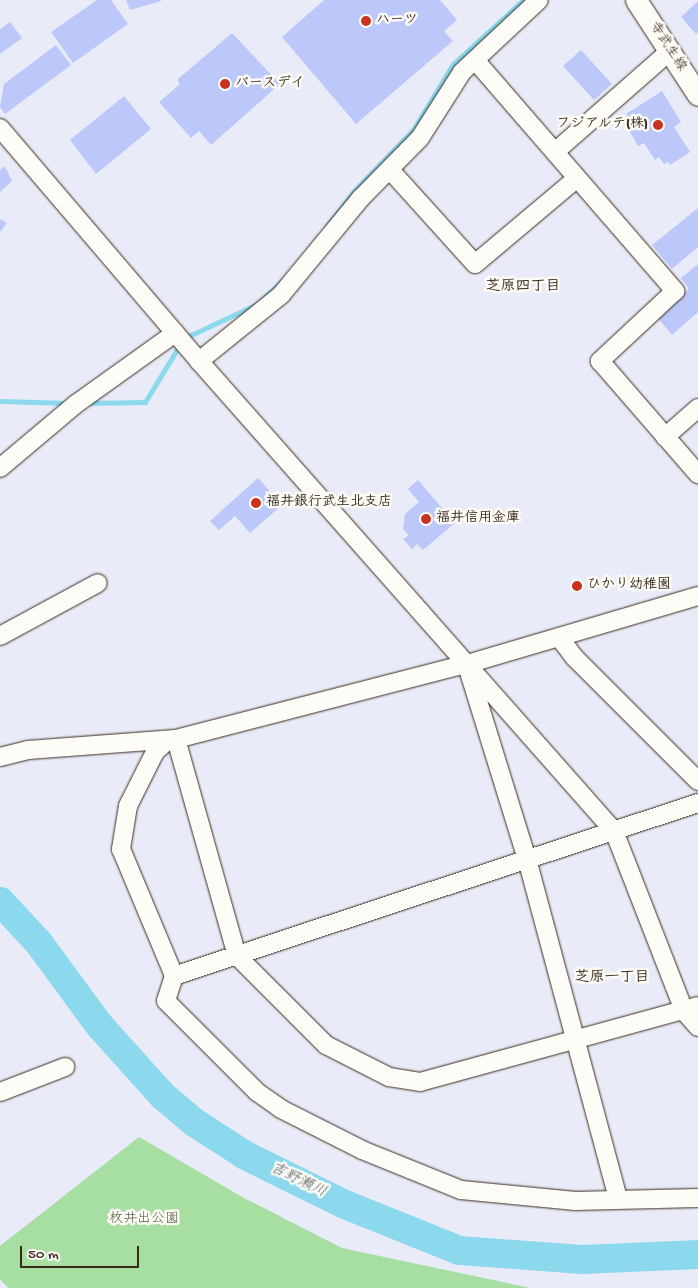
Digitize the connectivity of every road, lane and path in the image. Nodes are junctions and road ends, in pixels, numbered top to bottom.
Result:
1 (539, 0) edge
2 (636, 0) edge
3 (670, 51) junction
4 (475, 60) junction
5 (698, 95) edge
6 (0, 128) edge
7 (556, 151) junction
8 (391, 171) junction
9 (577, 178) junction
10 (175, 333) junction
11 (199, 361) junction
12 (698, 408) edge
13 (665, 437) junction
14 (0, 468) edge
15 (698, 474) edge
16 (98, 582) dead end
17 (698, 596) edge
18 (0, 636) edge
19 (559, 637) junction
20 (467, 664) junction
21 (172, 739) junction
22 (0, 757) edge
23 (698, 781) edge
24 (698, 803) edge
25 (614, 832) junction
26 (527, 859) junction
27 (237, 956) junction
28 (174, 976) junction
29 (691, 1008) edge
30 (698, 1027) edge
31 (577, 1038) junction
32 (64, 1067) dead end
33 (0, 1092) edge
34 (698, 1198) edge
35 (618, 1199) junction

1 - 4 street
2 - 3 main road, 寺武生線
3 - 5 main road, 寺武生線
3 - 7 street
4 - 7 street
4 - 8 street
6 - 10 street
7 - 9 street
8 - 9 street
8 - 11 street
9 - 13 street
10 - 11 street
10 - 14 street
11 - 20 street
12 - 13 street
13 - 15 street
16 - 18 street
17 - 19 street
19 - 20 street
19 - 23 street
20 - 21 street
20 - 25 street
20 - 26 street
21 - 22 street
21 - 27 street
21 - 28 street
24 - 25 street
25 - 26 street
25 - 29 street
26 - 27 street
26 - 31 street
27 - 28 street
27 - 31 street
28 - 35 street
29 - 30 street
29 - 31 street
31 - 35 street
32 - 33 street
34 - 35 street

